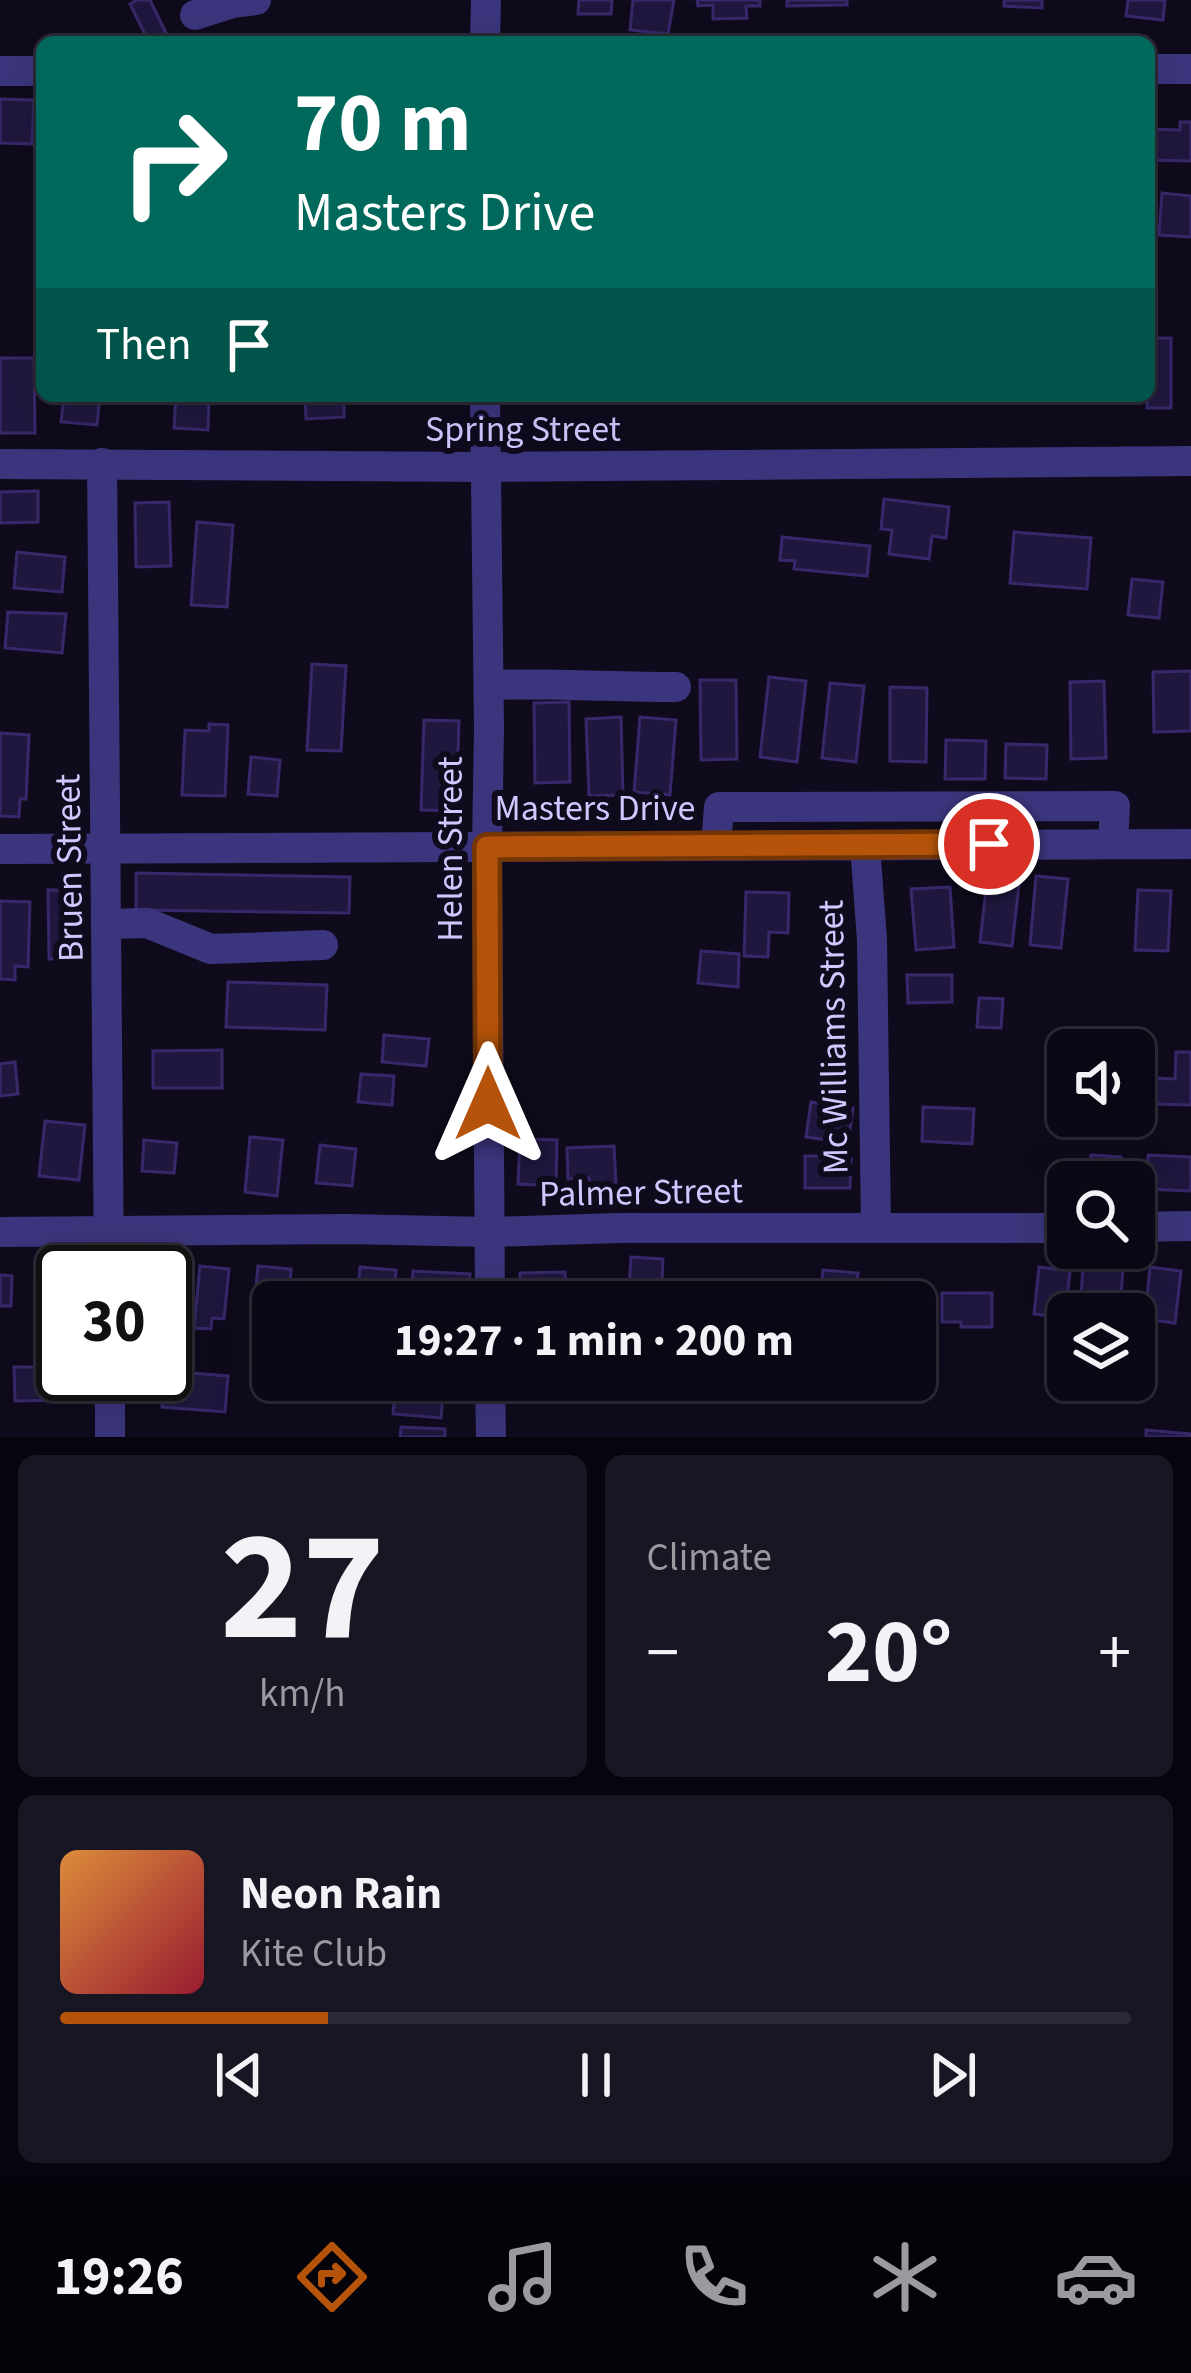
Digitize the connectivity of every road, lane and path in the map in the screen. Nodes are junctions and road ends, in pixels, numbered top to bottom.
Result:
1 (256, 0) edge
2 (486, 0) edge
3 (196, 19) edge
4 (485, 36) edge
5 (1155, 69) edge
6 (1191, 69) edge
7 (36, 70) edge
8 (0, 71) edge
9 (485, 402) edge
10 (1191, 461) edge
11 (102, 463) junction
12 (0, 464) edge
13 (485, 467) junction
14 (489, 685) junction
15 (676, 687) dead end
16 (1113, 844) junction
17 (1191, 844) edge
18 (716, 845) junction
19 (865, 845) junction
20 (487, 847) junction
21 (107, 848) junction
22 (0, 849) edge
23 (107, 924) junction
24 (323, 945) dead end
25 (1155, 1226) edge
26 (1191, 1226) edge
27 (876, 1228) junction
28 (1047, 1228) edge
29 (0, 1232) edge
30 (109, 1232) junction
31 (489, 1232) junction
32 (109, 1245) edge
33 (490, 1281) edge
34 (110, 1401) edge
35 (490, 1401) edge
36 (110, 1437) edge
37 (491, 1437) edge

1 - 3 street
2 - 4 street
5 - 6 street
7 - 8 street
9 - 13 street, Helen Street
10 - 13 street, Spring Street
11 - 12 street, Spring Street
11 - 13 street, Spring Street
11 - 21 street, Bruen Street
13 - 14 street, Helen Street
14 - 15 street
14 - 20 street, Helen Street
16 - 17 street, Masters Drive
16 - 18 street
16 - 19 street, Masters Drive
18 - 19 street, Masters Drive
18 - 20 street, Masters Drive
19 - 27 street, Mc Williams Street
20 - 21 street, Masters Drive
20 - 31 street, Helen Street
21 - 22 street, Masters Drive
21 - 23 street, Bruen Street
23 - 24 street
23 - 30 street, Bruen Street
25 - 26 street
27 - 28 street, Palmer Street
27 - 31 street, Palmer Street
29 - 30 street, Palmer Street
30 - 31 street, Palmer Street
30 - 32 street, Bruen Street
31 - 33 street, Helen Street
34 - 36 street
35 - 37 street

